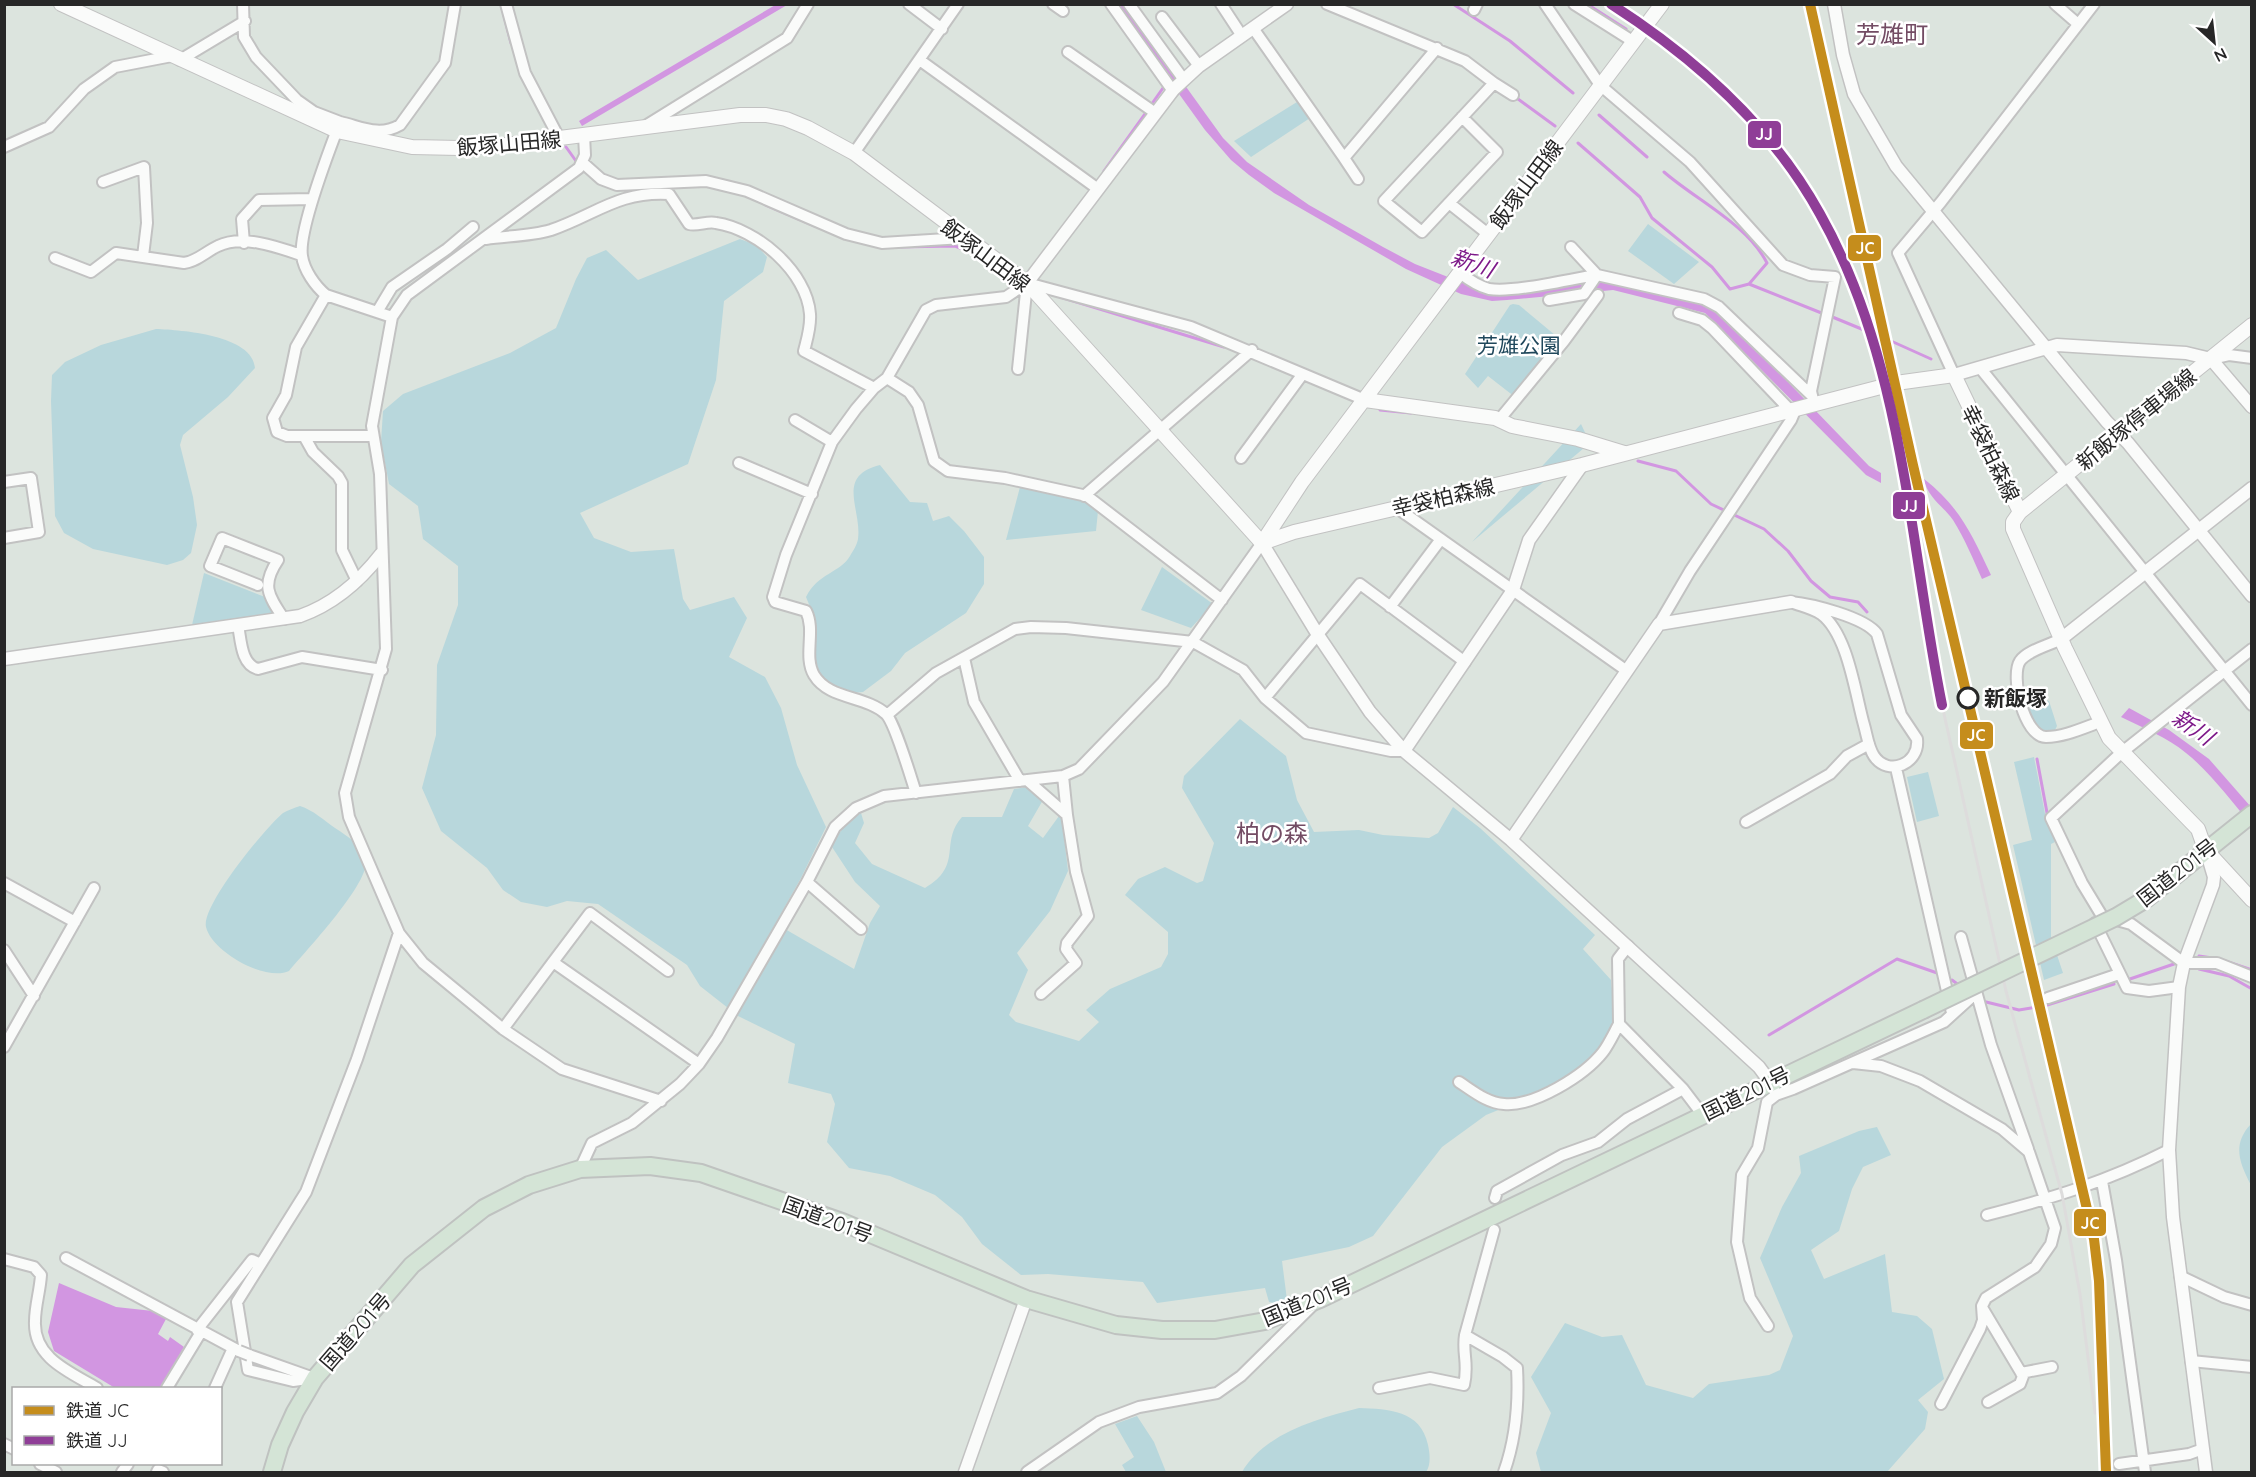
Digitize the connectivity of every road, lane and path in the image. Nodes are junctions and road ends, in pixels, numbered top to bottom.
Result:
1 (62, 4) edge
2 (243, 4) edge
3 (455, 4) edge
4 (506, 4) edge
5 (808, 4) edge
6 (909, 4) edge
7 (958, 4) edge
8 (1053, 4) edge
9 (1111, 4) edge
10 (1130, 4) edge
11 (1221, 4) edge
12 (1287, 4) edge
13 (1327, 4) edge
14 (1545, 4) edge
15 (1574, 4) edge
16 (1662, 4) edge
17 (1834, 4) edge
18 (2055, 4) edge
19 (2094, 4) edge
20 (1063, 11) dead end
21 (1162, 17) dead end
22 (245, 21) junction
23 (2078, 24) junction
24 (1253, 28) junction
25 (942, 29) junction
26 (1242, 36) junction
27 (1634, 42) junction
28 (1437, 48) junction
29 (1068, 52) dead end
30 (176, 58) junction
31 (921, 61) junction
32 (1199, 66) junction
33 (1494, 83) junction
34 (1178, 85) junction
35 (1600, 85) junction
36 (1513, 95) dead end
37 (1154, 112) junction
38 (1462, 117) junction
39 (647, 125) junction
40 (338, 126) junction
41 (584, 135) junction
42 (559, 138) junction
43 (4, 147) edge
44 (854, 153) junction
45 (1344, 158) junction
46 (583, 163) junction
47 (1358, 179) dead end
48 (103, 182) dead end
49 (647, 188) junction
50 (1098, 189) junction
51 (312, 200) junction
52 (1449, 202) junction
53 (1934, 211) junction
54 (473, 227) dead end
55 (1488, 234) junction
56 (963, 238) junction
57 (486, 239) junction
58 (244, 243) junction
59 (1571, 247) dead end
60 (301, 255) junction
61 (143, 256) junction
62 (55, 258) dead end
63 (1596, 277) junction
64 (1454, 280) junction
65 (1027, 283) junction
66 (326, 295) junction
67 (1598, 295) dead end
68 (1549, 300) dead end
69 (377, 312) junction
70 (1679, 313) dead end
71 (392, 317) junction
72 (2252, 325) edge
73 (2047, 347) junction
74 (1248, 354) junction
75 (2252, 358) edge
76 (2211, 359) junction
77 (1018, 369) dead end
78 (1981, 369) junction
79 (1954, 375) junction
80 (887, 378) junction
81 (1299, 378) junction
82 (874, 388) junction
83 (1365, 400) junction
84 (1812, 401) junction
85 (2252, 407) edge
86 (1793, 409) junction
87 (795, 420) dead end
88 (1499, 420) junction
89 (1161, 430) junction
90 (2119, 432) junction
91 (304, 436) junction
92 (372, 436) junction
93 (832, 442) junction
94 (1624, 453) junction
95 (1241, 458) dead end
96 (739, 462) dead end
97 (1582, 465) junction
98 (2071, 480) junction
99 (4, 482) edge
100 (2252, 488) edge
101 (813, 494) junction
102 (1084, 496) junction
103 (1397, 508) junction
104 (2020, 512) junction
105 (2198, 530) junction
106 (4, 538) edge
107 (1441, 539) junction
108 (1262, 543) junction
109 (381, 554) junction
110 (2145, 572) junction
111 (357, 581) junction
112 (258, 585) dead end
113 (1512, 590) junction
114 (2252, 596) edge
115 (1222, 600) junction
116 (1791, 602) junction
117 (1390, 607) junction
118 (284, 619) junction
119 (1856, 621) junction
120 (1659, 624) junction
121 (238, 625) junction
122 (1318, 635) junction
123 (1840, 636) junction
124 (2061, 639) junction
125 (1193, 642) junction
126 (2252, 649) edge
127 (964, 658) junction
128 (4, 659) edge
129 (1465, 662) junction
130 (382, 670) junction
131 (1627, 671) junction
132 (2224, 672) junction
133 (1265, 698) junction
134 (2252, 705) edge
135 (887, 715) junction
136 (2100, 722) junction
137 (1869, 744) junction
138 (1404, 751) junction
139 (2121, 753) junction
140 (1896, 768) junction
141 (1063, 776) junction
142 (1023, 781) junction
143 (916, 792) junction
144 (1067, 815) junction
145 (2249, 816) edge
146 (1746, 822) dead end
147 (1511, 840) junction
148 (2205, 849) junction
149 (807, 882) junction
150 (4, 883) edge
151 (94, 888) dead end
152 (2252, 900) edge
153 (2102, 916) junction
154 (75, 922) junction
155 (861, 929) dead end
156 (399, 933) junction
157 (1961, 937) dead end
158 (1628, 945) junction
159 (4, 950) edge
160 (553, 962) junction
161 (2184, 963) junction
162 (668, 971) dead end
163 (2119, 974) junction
164 (2252, 977) edge
165 (2179, 987) junction
166 (1977, 993) junction
167 (1041, 994) dead end
168 (33, 996) junction
169 (2048, 998) dead end
170 (1952, 1013) junction
171 (1619, 1024) junction
172 (503, 1029) junction
173 (4, 1047) edge
174 (1853, 1063) junction
175 (699, 1064) junction
176 (1459, 1082) dead end
177 (1773, 1088) junction
178 (1683, 1089) junction
179 (661, 1101) junction
180 (1702, 1114) junction
181 (2169, 1150) junction
182 (2029, 1152) junction
183 (579, 1168) junction
184 (2102, 1181) junction
185 (1496, 1198) dead end
186 (2043, 1200) junction
187 (1987, 1215) dead end
188 (1494, 1230) dead end
189 (4, 1258) edge
190 (66, 1258) dead end
191 (261, 1264) junction
192 (2180, 1276) junction
193 (1026, 1299) junction
194 (1320, 1299) junction
195 (2250, 1302) edge
196 (1982, 1306) junction
197 (1768, 1326) dead end
198 (199, 1331) junction
199 (1465, 1335) junction
200 (240, 1351) junction
201 (2191, 1361) junction
202 (2052, 1367) dead end
203 (2252, 1367) edge
204 (2021, 1372) junction
205 (315, 1378) junction
206 (94, 1387) edge
207 (168, 1387) edge
208 (216, 1387) edge
209 (1379, 1388) dead end
210 (1988, 1402) dead end
211 (1941, 1404) dead end
212 (2203, 1449) junction
213 (2119, 1464) dead end
214 (42, 1465) edge
215 (2144, 1467) edge
216 (56, 1473) edge
217 (157, 1473) edge
218 (164, 1473) edge
219 (272, 1473) edge
220 (965, 1473) edge
221 (1027, 1473) edge
222 (1504, 1473) edge
223 (2206, 1473) edge

1 - 30 main road, 飯塚山田線
2 - 22 street
3 - 40 street
4 - 42 street
5 - 39 street
6 - 25 street
7 - 25 street
8 - 20 street
9 - 34 street
10 - 34 street
11 - 26 street
12 - 24 street
13 - 28 street
14 - 35 street
15 - 27 street
16 - 27 main road, 飯塚山田線
17 - 53 street
18 - 23 street
19 - 23 street
21 - 32 street
22 - 30 street
22 - 40 street
23 - 53 street
24 - 26 street
24 - 45 street
25 - 31 street
26 - 32 street
27 - 35 main road, 飯塚山田線
28 - 33 street
28 - 45 street
29 - 37 street
30 - 40 main road, 飯塚山田線
30 - 43 street
31 - 44 street
31 - 50 street
32 - 34 street
33 - 36 street
33 - 38 street
34 - 37 street
35 - 55 main road, 飯塚山田線
35 - 84 street
37 - 50 street
38 - 52 street
38 - 52 street
39 - 41 main road, 飯塚山田線
39 - 44 main road, 飯塚山田線
40 - 42 main road, 飯塚山田線
40 - 51 street
41 - 42 main road, 飯塚山田線
41 - 46 street
44 - 56 main road, 飯塚山田線
45 - 47 street
46 - 49 street
46 - 57 street
48 - 61 street
49 - 56 street
49 - 57 street
49 - 82 street
50 - 65 street
51 - 58 street
51 - 60 street
52 - 55 street
53 - 73 street
53 - 79 street
54 - 69 street
55 - 64 main road, 飯塚山田線
56 - 65 main road, 飯塚山田線
57 - 71 street
58 - 60 street
58 - 61 street
59 - 63 street
60 - 66 street
61 - 62 street
63 - 64 street
63 - 68 street
63 - 84 street
64 - 83 main road, 飯塚山田線
65 - 74 street
65 - 77 street
65 - 80 street
65 - 89 main road, 飯塚山田線
66 - 69 street
66 - 91 street
67 - 88 street
69 - 71 street
70 - 86 street
71 - 92 street
72 - 76 main road, 新飯塚停車場線
73 - 76 street
73 - 78 street
73 - 90 street
74 - 81 street
74 - 89 street
75 - 76 street
76 - 85 street
76 - 90 main road, 新飯塚停車場線
78 - 79 street
78 - 98 street
79 - 84 main road, 幸袋柏森線
79 - 104 main road, 幸袋柏森線
80 - 82 street
80 - 102 street
81 - 83 street
81 - 95 street
82 - 93 street
83 - 88 main road
83 - 108 main road, 飯塚山田線
84 - 86 main road, 幸袋柏森線
86 - 94 main road, 幸袋柏森線
86 - 120 street
87 - 93 street
88 - 94 main road
89 - 102 street
89 - 108 main road, 飯塚山田線
90 - 98 main road, 新飯塚停車場線
90 - 105 street
91 - 92 street
91 - 111 street
92 - 109 street
93 - 101 street
94 - 97 main road, 幸袋柏森線
96 - 101 street
97 - 103 main road, 幸袋柏森線
97 - 113 street
98 - 104 main road, 新飯塚停車場線
98 - 110 street
99 - 106 street
100 - 105 street
101 - 135 street
102 - 115 street
103 - 107 street
103 - 108 main road, 幸袋柏森線
104 - 124 main road, 幸袋柏森線
105 - 110 street
105 - 114 street
107 - 113 street
107 - 117 street
108 - 115 street
108 - 122 street
109 - 111 street
109 - 130 street
110 - 124 street
110 - 132 street
111 - 118 street
112 - 118 street
113 - 129 street
113 - 131 street
115 - 125 street
116 - 119 street
116 - 120 street
116 - 123 street
117 - 122 street
117 - 129 street
118 - 121 street
119 - 123 street
119 - 140 street
120 - 131 street
121 - 128 street
121 - 130 street
122 - 133 street
122 - 138 street
123 - 137 street
124 - 136 main road, 幸袋柏森線
124 - 136 street
125 - 127 street
125 - 133 street
125 - 141 street
126 - 132 street
127 - 135 street
127 - 142 street
129 - 138 street
130 - 156 street
131 - 147 street
132 - 134 street
132 - 139 street
133 - 138 street
135 - 143 street
136 - 139 main road, 幸袋柏森線
137 - 140 street
137 - 146 street
138 - 147 street
139 - 148 main road, 幸袋柏森線
139 - 153 street
140 - 170 street
141 - 142 street
141 - 144 street
142 - 143 street
142 - 144 street
143 - 149 street
144 - 167 street
145 - 148 highway, 国道201号
147 - 158 street
148 - 152 main road, 幸袋柏森線
148 - 161 street
148 - 177 highway, 国道201号, bridge
149 - 155 street
149 - 175 street
150 - 154 street
151 - 154 street
153 - 161 street
153 - 163 street
154 - 168 street
156 - 172 street
156 - 191 street
157 - 166 street
158 - 171 street
158 - 177 street
159 - 168 street
160 - 162 street
160 - 172 street
160 - 175 street
161 - 164 street
161 - 165 street
163 - 165 street
163 - 169 street
165 - 181 street
166 - 170 street
166 - 182 street
168 - 173 street
170 - 174 street
171 - 176 street
171 - 178 street
172 - 179 street
174 - 177 street
174 - 182 street
175 - 179 street
177 - 180 highway, 国道201号
177 - 197 street
178 - 180 street
178 - 185 street
179 - 183 street
180 - 194 highway, 国道201号
181 - 184 street
181 - 192 street
182 - 186 street
183 - 193 highway, 国道201号
183 - 205 highway, 国道201号
184 - 186 street
184 - 215 street
186 - 187 street
186 - 196 street
188 - 199 street
189 - 206 street
190 - 198 street
191 - 198 street
191 - 205 street
192 - 195 street
192 - 201 street
193 - 194 highway, 国道201号
193 - 220 street
194 - 221 street
196 - 204 street
196 - 211 street
198 - 200 street
198 - 207 street
199 - 209 street
199 - 222 street
200 - 205 street
200 - 208 street
201 - 203 street
201 - 212 street
202 - 204 street
204 - 210 street
205 - 219 highway, 国道201号
212 - 215 street
212 - 223 street
213 - 215 street
214 - 216 street
217 - 218 street

